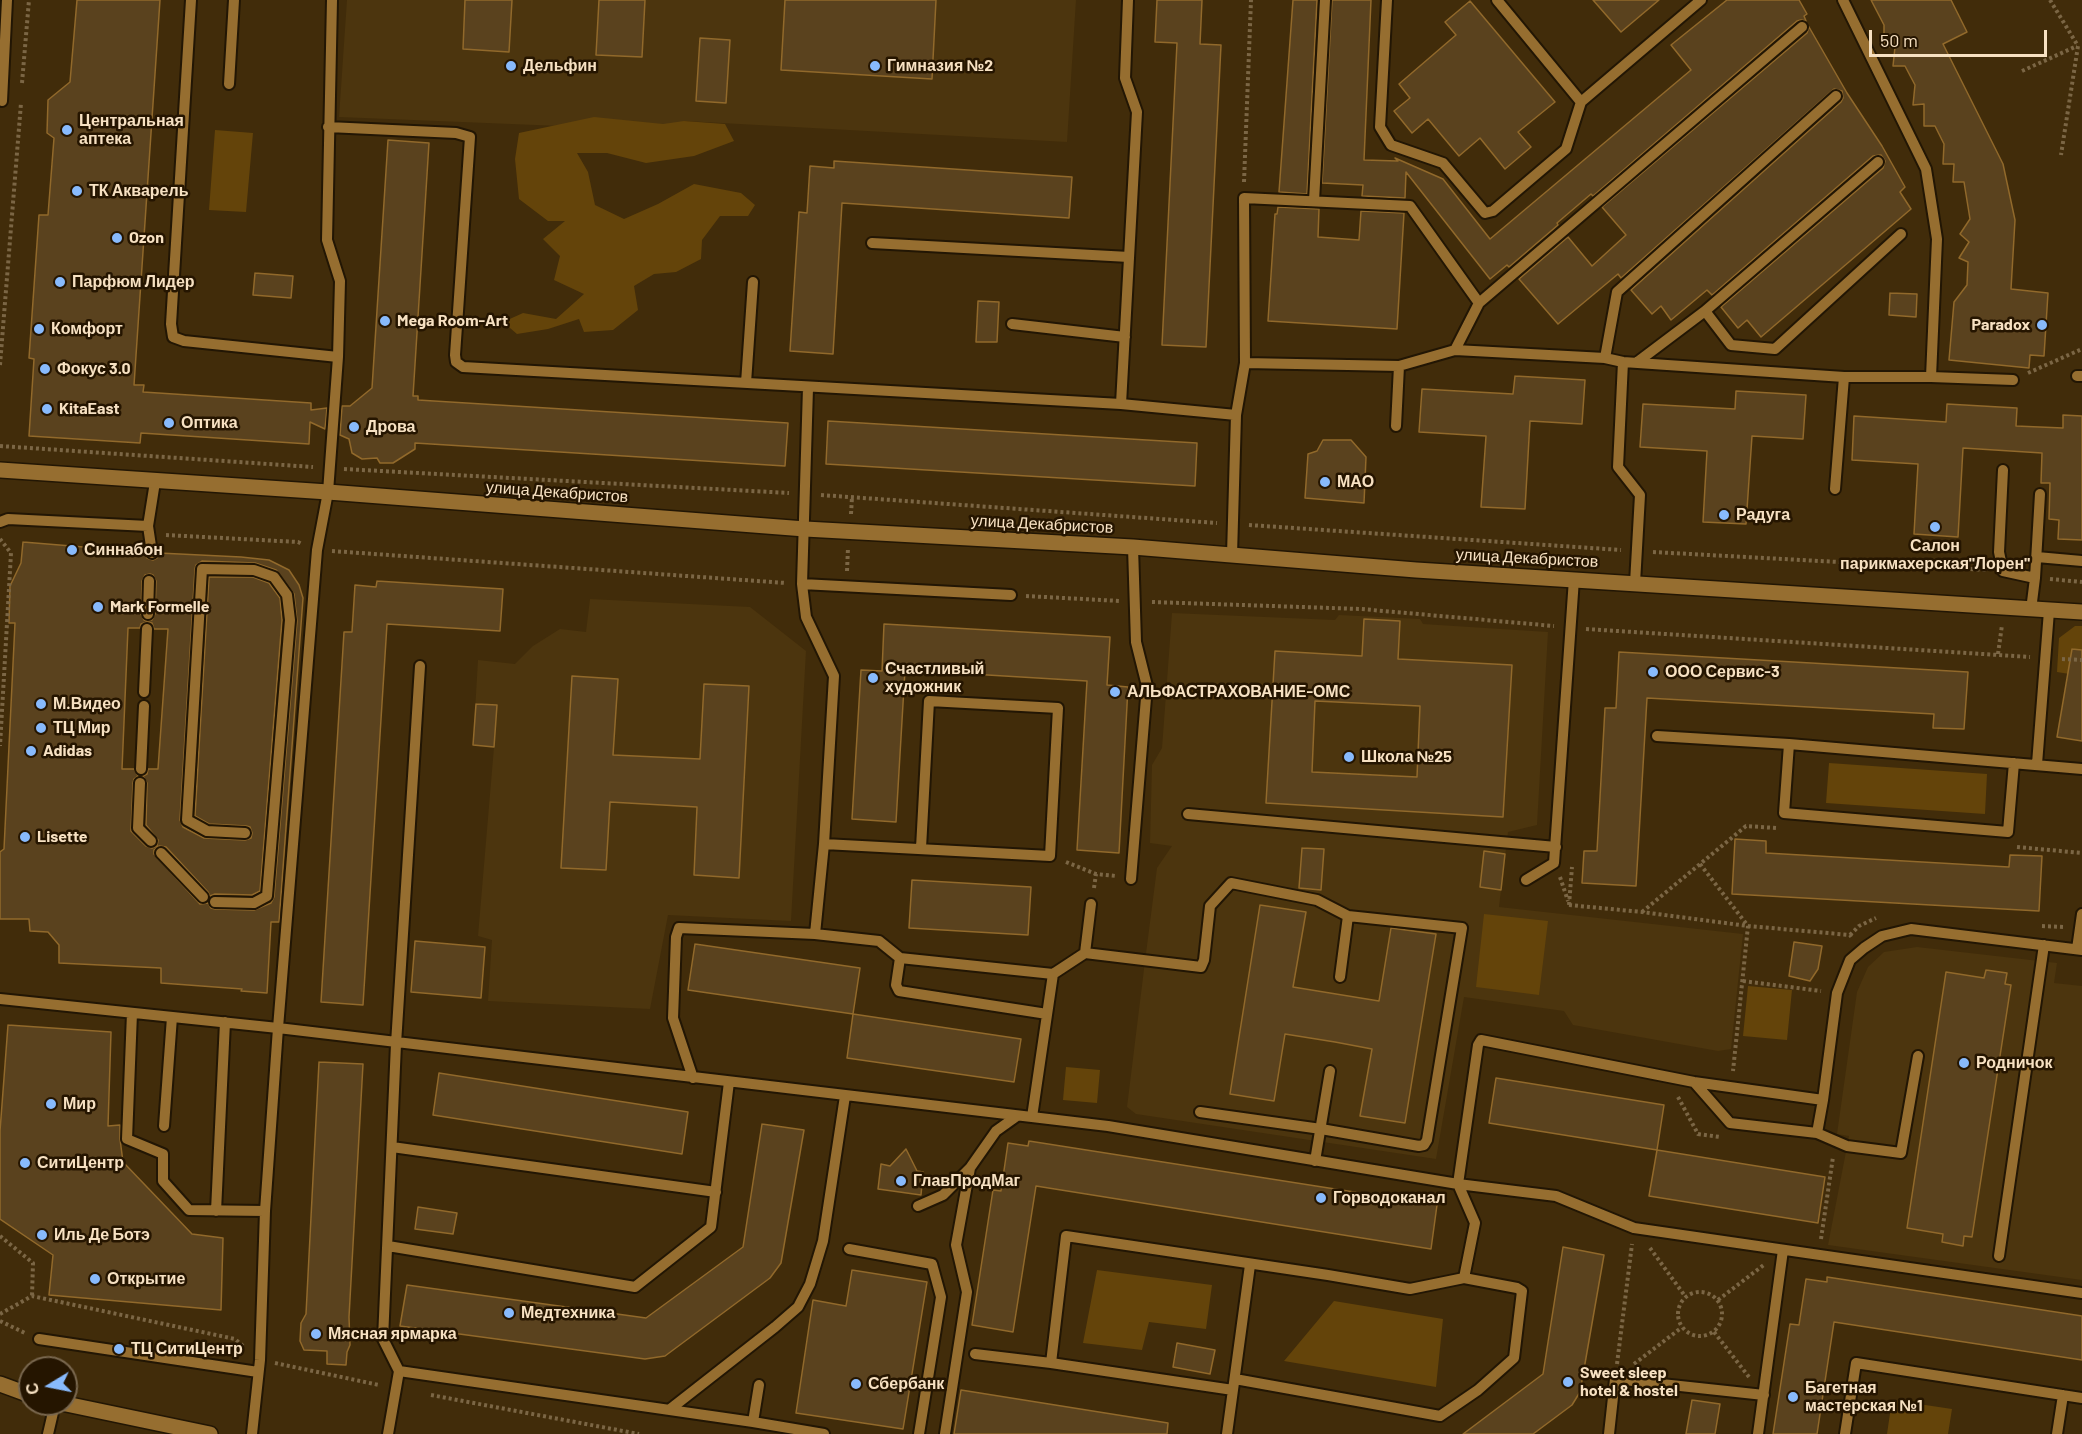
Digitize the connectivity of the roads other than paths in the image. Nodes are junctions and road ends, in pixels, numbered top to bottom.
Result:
1 (7, 0) edge
2 (191, 0) edge
3 (234, 0) edge
4 (332, 0) edge
5 (1128, 0) edge
6 (1324, 0) edge
7 (1387, 0) edge
8 (1497, 0) edge
9 (1701, 0) edge
10 (1843, 0) edge
11 (1802, 27) dead end
12 (229, 84) dead end
13 (1836, 96) dead end
14 (2, 101) dead end
15 (1581, 102) junction
16 (328, 127) junction
17 (1878, 162) dead end
18 (1314, 201) junction
19 (1900, 234) dead end
20 (872, 243) dead end
21 (1129, 257) junction
22 (753, 282) dead end
23 (1479, 303) junction
24 (1705, 311) junction
25 (1012, 324) dead end
26 (1125, 337) junction
27 (1455, 350) junction
28 (338, 357) junction
29 (1605, 358) junction
30 (1623, 362) junction
31 (1245, 363) junction
32 (1636, 363) junction
33 (1399, 366) junction
34 (1844, 377) junction
35 (1931, 377) junction
36 (2013, 380) road end
37 (746, 383) junction
38 (808, 388) junction
39 (1121, 404) junction
40 (1236, 415) junction
41 (1396, 426) dead end
42 (0, 470) edge
43 (2003, 470) dead end
44 (155, 482) junction
45 (1835, 489) dead end
46 (328, 492) junction
47 (2040, 494) dead end
48 (0, 522) edge
49 (805, 529) junction
50 (149, 530) junction
51 (1133, 547) junction
52 (152, 552) dead end
53 (1232, 555) junction
54 (2037, 557) junction
55 (2082, 561) edge
56 (2035, 578) junction
57 (1574, 579) junction
58 (149, 581) dead end
59 (1635, 583) junction
60 (802, 584) junction
61 (1011, 595) road end
62 (2031, 610) junction
63 (2049, 611) junction
64 (2082, 612) edge
65 (148, 614) dead end
66 (147, 629) dead end
67 (420, 666) dead end
68 (144, 692) dead end
69 (144, 706) dead end
70 (1657, 736) dead end
71 (1789, 744) junction
72 (2014, 763) junction
73 (2037, 764) junction
74 (141, 769) dead end
75 (2082, 769) edge
76 (140, 783) dead end
77 (1188, 814) dead end
78 (245, 833) dead end
79 (150, 842) dead end
80 (824, 844) junction
81 (1556, 847) junction
82 (921, 848) junction
83 (161, 853) dead end
84 (1131, 879) road end
85 (1526, 880) dead end
86 (203, 897) dead end
87 (215, 902) dead end
88 (1091, 904) road end
89 (2082, 914) edge
90 (1348, 916) junction
91 (814, 934) junction
92 (2044, 945) junction
93 (2080, 950) edge
94 (1085, 953) junction
95 (900, 958) junction
96 (1053, 974) junction
97 (1340, 977) dead end
98 (0, 999) edge
99 (132, 1013) junction
100 (1047, 1014) junction
101 (172, 1017) junction
102 (225, 1022) junction
103 (278, 1028) junction
104 (396, 1044) junction
105 (1918, 1056) dead end
106 (1330, 1071) dead end
107 (693, 1078) junction
108 (729, 1082) junction
109 (1694, 1082) junction
110 (845, 1096) junction
111 (1824, 1100) junction
112 (1200, 1112) dead end
113 (1017, 1116) junction
114 (1032, 1118) junction
115 (164, 1126) dead end
116 (1321, 1129) junction
117 (1817, 1133) junction
118 (392, 1147) junction
119 (1315, 1161) junction
120 (970, 1168) junction
121 (1458, 1184) junction
122 (716, 1192) junction
123 (918, 1206) dead end
124 (216, 1211) junction
125 (265, 1212) junction
126 (388, 1246) junction
127 (849, 1249) dead end
128 (1783, 1250) junction
129 (1999, 1256) dead end
130 (1250, 1265) junction
131 (1464, 1278) junction
132 (2082, 1293) edge
133 (39, 1340) road end
134 (975, 1354) dead end
135 (1051, 1363) junction
136 (399, 1371) junction
137 (258, 1372) junction
138 (0, 1384) edge
139 (759, 1385) dead end
140 (1234, 1385) junction
141 (18, 1391) edge
142 (0, 1394) edge
143 (18, 1395) edge
144 (1764, 1395) junction
145 (2063, 1395) junction
146 (2082, 1398) edge
147 (78, 1406) edge
148 (669, 1410) junction
149 (52, 1416) edge
150 (753, 1422) junction
151 (48, 1434) edge
152 (210, 1434) edge
153 (252, 1434) edge
154 (388, 1434) edge
155 (824, 1434) edge
156 (919, 1434) edge
157 (945, 1434) edge
158 (1227, 1434) edge
159 (1609, 1434) edge
160 (1758, 1434) edge
161 (1845, 1434) edge
162 (2057, 1434) edge

1 - 14 lane
2 - 28 lane
3 - 12 lane
4 - 16 lane
5 - 21 lane
6 - 18 lane
7 - 15 lane
8 - 15 lane
9 - 15 lane
10 - 35 lane
11 - 23 lane
13 - 29 lane
16 - 28 lane
16 - 37 lane
17 - 24 lane
18 - 23 lane
18 - 31 lane
19 - 24 lane
20 - 21 lane
21 - 26 lane
22 - 37 lane
23 - 27 lane
24 - 32 lane
25 - 26 lane
26 - 39 lane
27 - 29 lane
27 - 33 lane
28 - 46 lane
29 - 30 lane
30 - 32 lane
30 - 59 lane
31 - 33 lane
31 - 40 lane
32 - 34 lane
33 - 41 lane
34 - 35 lane
34 - 45 lane
35 - 36 lane
37 - 38 lane
38 - 39 lane
38 - 49 lane
39 - 40 lane
40 - 53 lane
42 - 44 street, улица Декабристов
43 - 56 lane
44 - 46 street, улица Декабристов
44 - 50 lane
46 - 49 street, улица Декабристов
46 - 103 lane
47 - 54 lane
48 - 50 lane
49 - 51 street, улица Декабристов
49 - 60 lane
50 - 52 lane
51 - 53 street, улица Декабристов
51 - 84 lane
53 - 57 street, улица Декабристов
54 - 55 lane
54 - 56 lane
56 - 62 lane
57 - 59 street, улица Декабристов
57 - 81 lane
58 - 65 lane
59 - 62 street, улица Декабристов
60 - 61 lane
60 - 80 lane
62 - 63 street, улица Декабристов
63 - 64 street, улица Декабристов
63 - 73 lane
66 - 68 lane
67 - 104 lane
69 - 74 lane
70 - 71 lane
71 - 72 lane
71 - 72 lane
72 - 73 lane
73 - 75 lane
76 - 79 lane
77 - 81 lane
78 - 87 lane
80 - 82 lane
80 - 91 lane
81 - 85 lane
82 - 82 lane
83 - 86 lane
88 - 94 lane
89 - 93 lane
90 - 94 lane
90 - 97 lane
90 - 116 lane
91 - 95 lane
91 - 107 lane
92 - 93 lane
92 - 111 lane
92 - 129 lane
94 - 96 lane
95 - 96 lane
95 - 100 lane
96 - 100 lane
98 - 99 lane
99 - 101 lane
99 - 124 lane
100 - 114 lane
101 - 102 lane
101 - 115 lane
102 - 103 lane
102 - 124 lane
103 - 104 lane
103 - 125 lane
104 - 107 lane
104 - 118 lane
105 - 117 lane
106 - 116 lane
107 - 108 lane
108 - 110 lane
108 - 122 lane
109 - 111 lane
109 - 117 lane
109 - 121 lane
110 - 113 lane
110 - 148 lane
111 - 117 lane
112 - 116 lane
113 - 114 lane
113 - 120 lane
114 - 119 lane
116 - 119 lane
118 - 122 lane
118 - 126 lane
119 - 121 lane
120 - 123 lane
120 - 157 lane
121 - 128 lane
121 - 131 lane
122 - 126 lane
124 - 125 lane
125 - 137 lane
126 - 136 lane
127 - 156 lane
128 - 132 lane
128 - 144 lane
130 - 131 lane
130 - 135 lane
130 - 140 lane
131 - 140 lane
133 - 137 lane
134 - 135 lane
135 - 140 lane
136 - 148 lane
136 - 154 lane
137 - 153 lane
138 - 141 street
139 - 150 lane
140 - 158 lane
142 - 143 street
144 - 159 lane
144 - 160 lane
145 - 146 lane
145 - 161 lane
145 - 162 lane
147 - 152 street
148 - 150 lane
149 - 151 lane
150 - 155 lane

